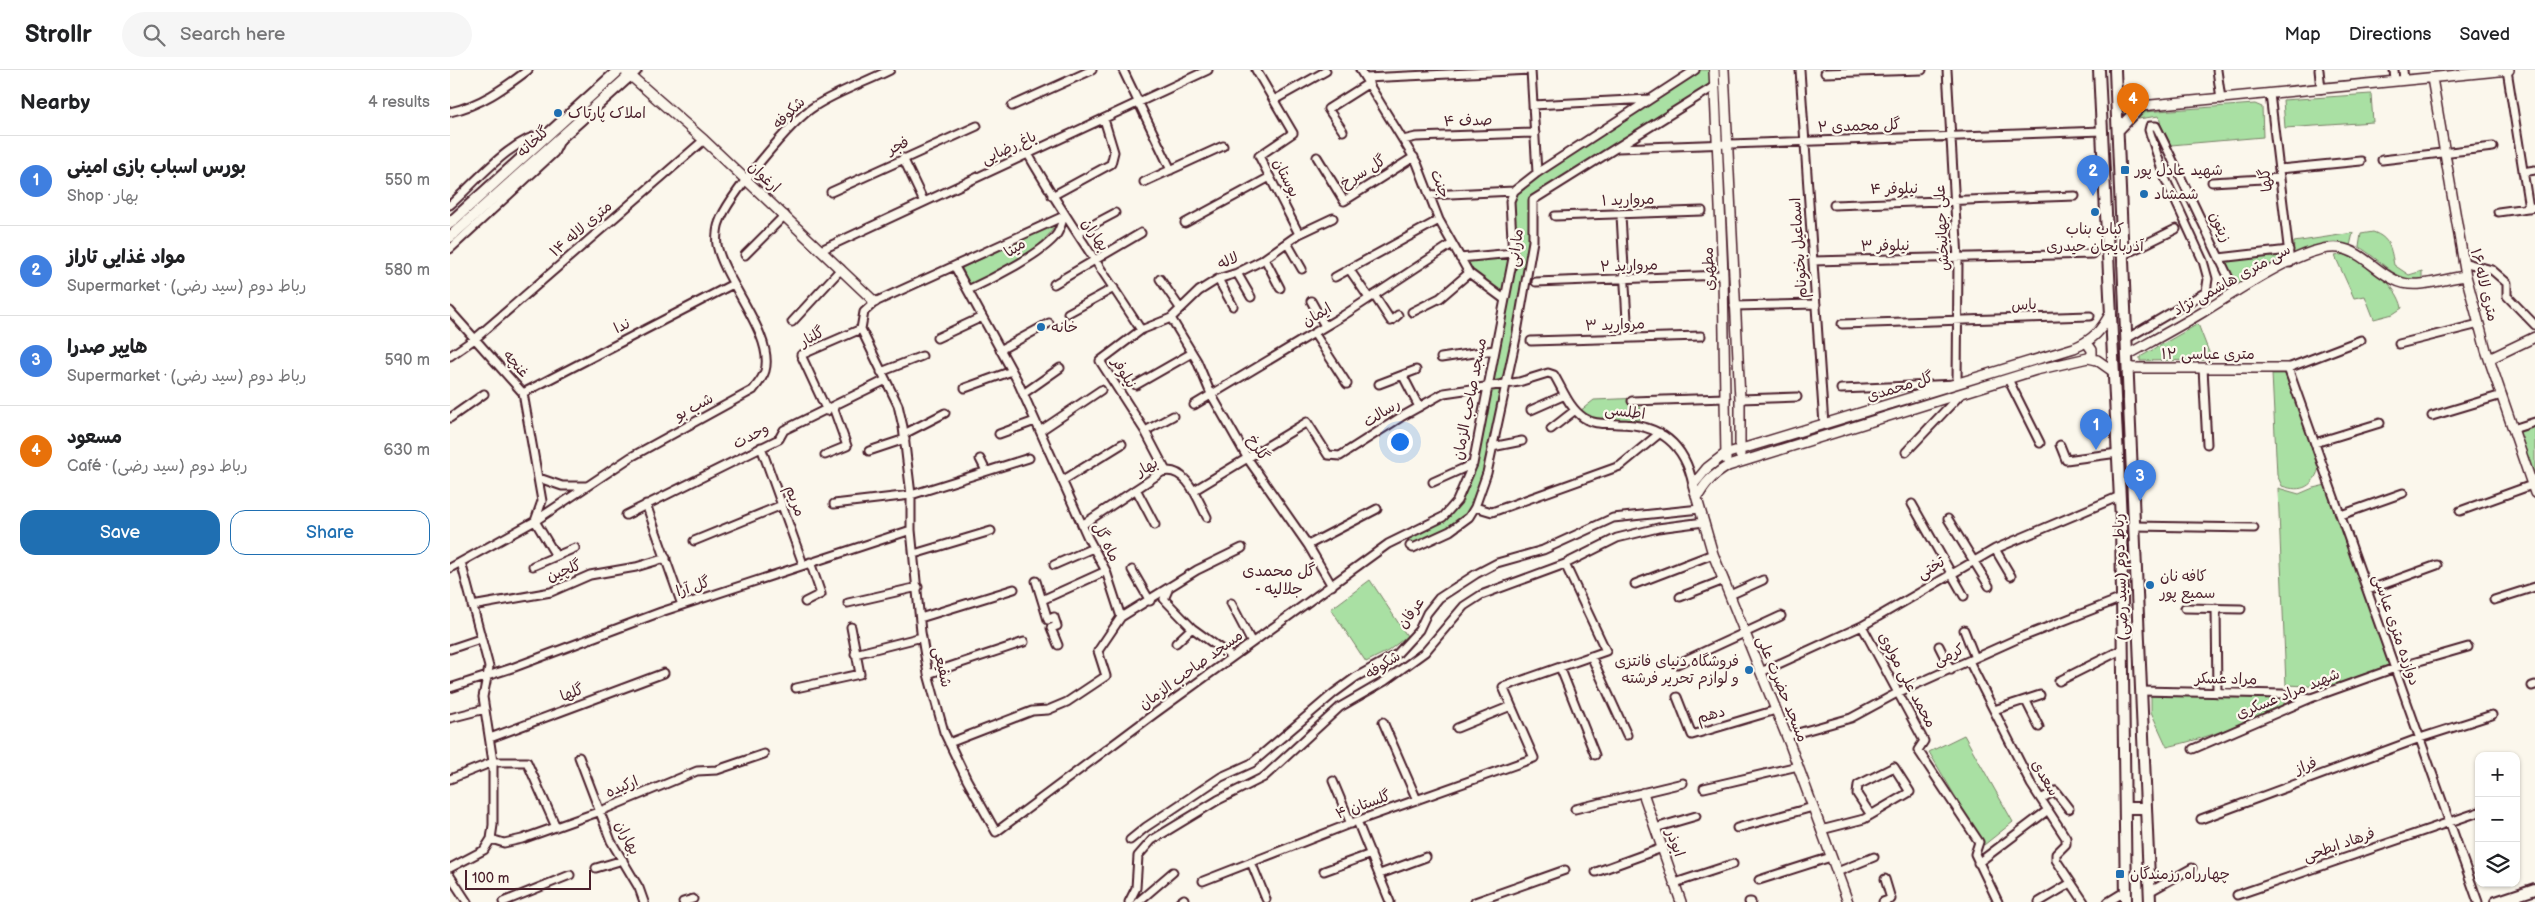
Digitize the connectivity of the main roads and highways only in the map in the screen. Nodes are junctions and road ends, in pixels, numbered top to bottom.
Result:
1 (619, 70) edge
2 (2099, 70) edge
3 (2116, 70) edge
4 (630, 71) edge
5 (2116, 91) junction
6 (2118, 130) junction
7 (450, 223) edge
8 (450, 237) edge
9 (2123, 255) junction
10 (2108, 256) junction
11 (2125, 808) junction
12 (2146, 808) junction
13 (2535, 889) edge
14 (2149, 897) edge
15 (2126, 902) edge
16 (2496, 902) edge

1 - 7 main road, گلخانه
2 - 10 main road, رباط دوم (سید رضی)
3 - 5 main road, رباط دوم (سید رضی)
4 - 8 main road, گلخانه
5 - 6 main road, رباط دوم (سید رضی)
5 - 6 main road
6 - 9 main road, رباط دوم (سید رضی)
9 - 10 main road
9 - 12 main road, رباط دوم (سید رضی)
10 - 11 main road, رباط دوم (سید رضی)
11 - 12 main road
11 - 15 main road, رباط دوم (سید رضی)
12 - 14 main road, رباط دوم (سید رضی)
13 - 16 main road

